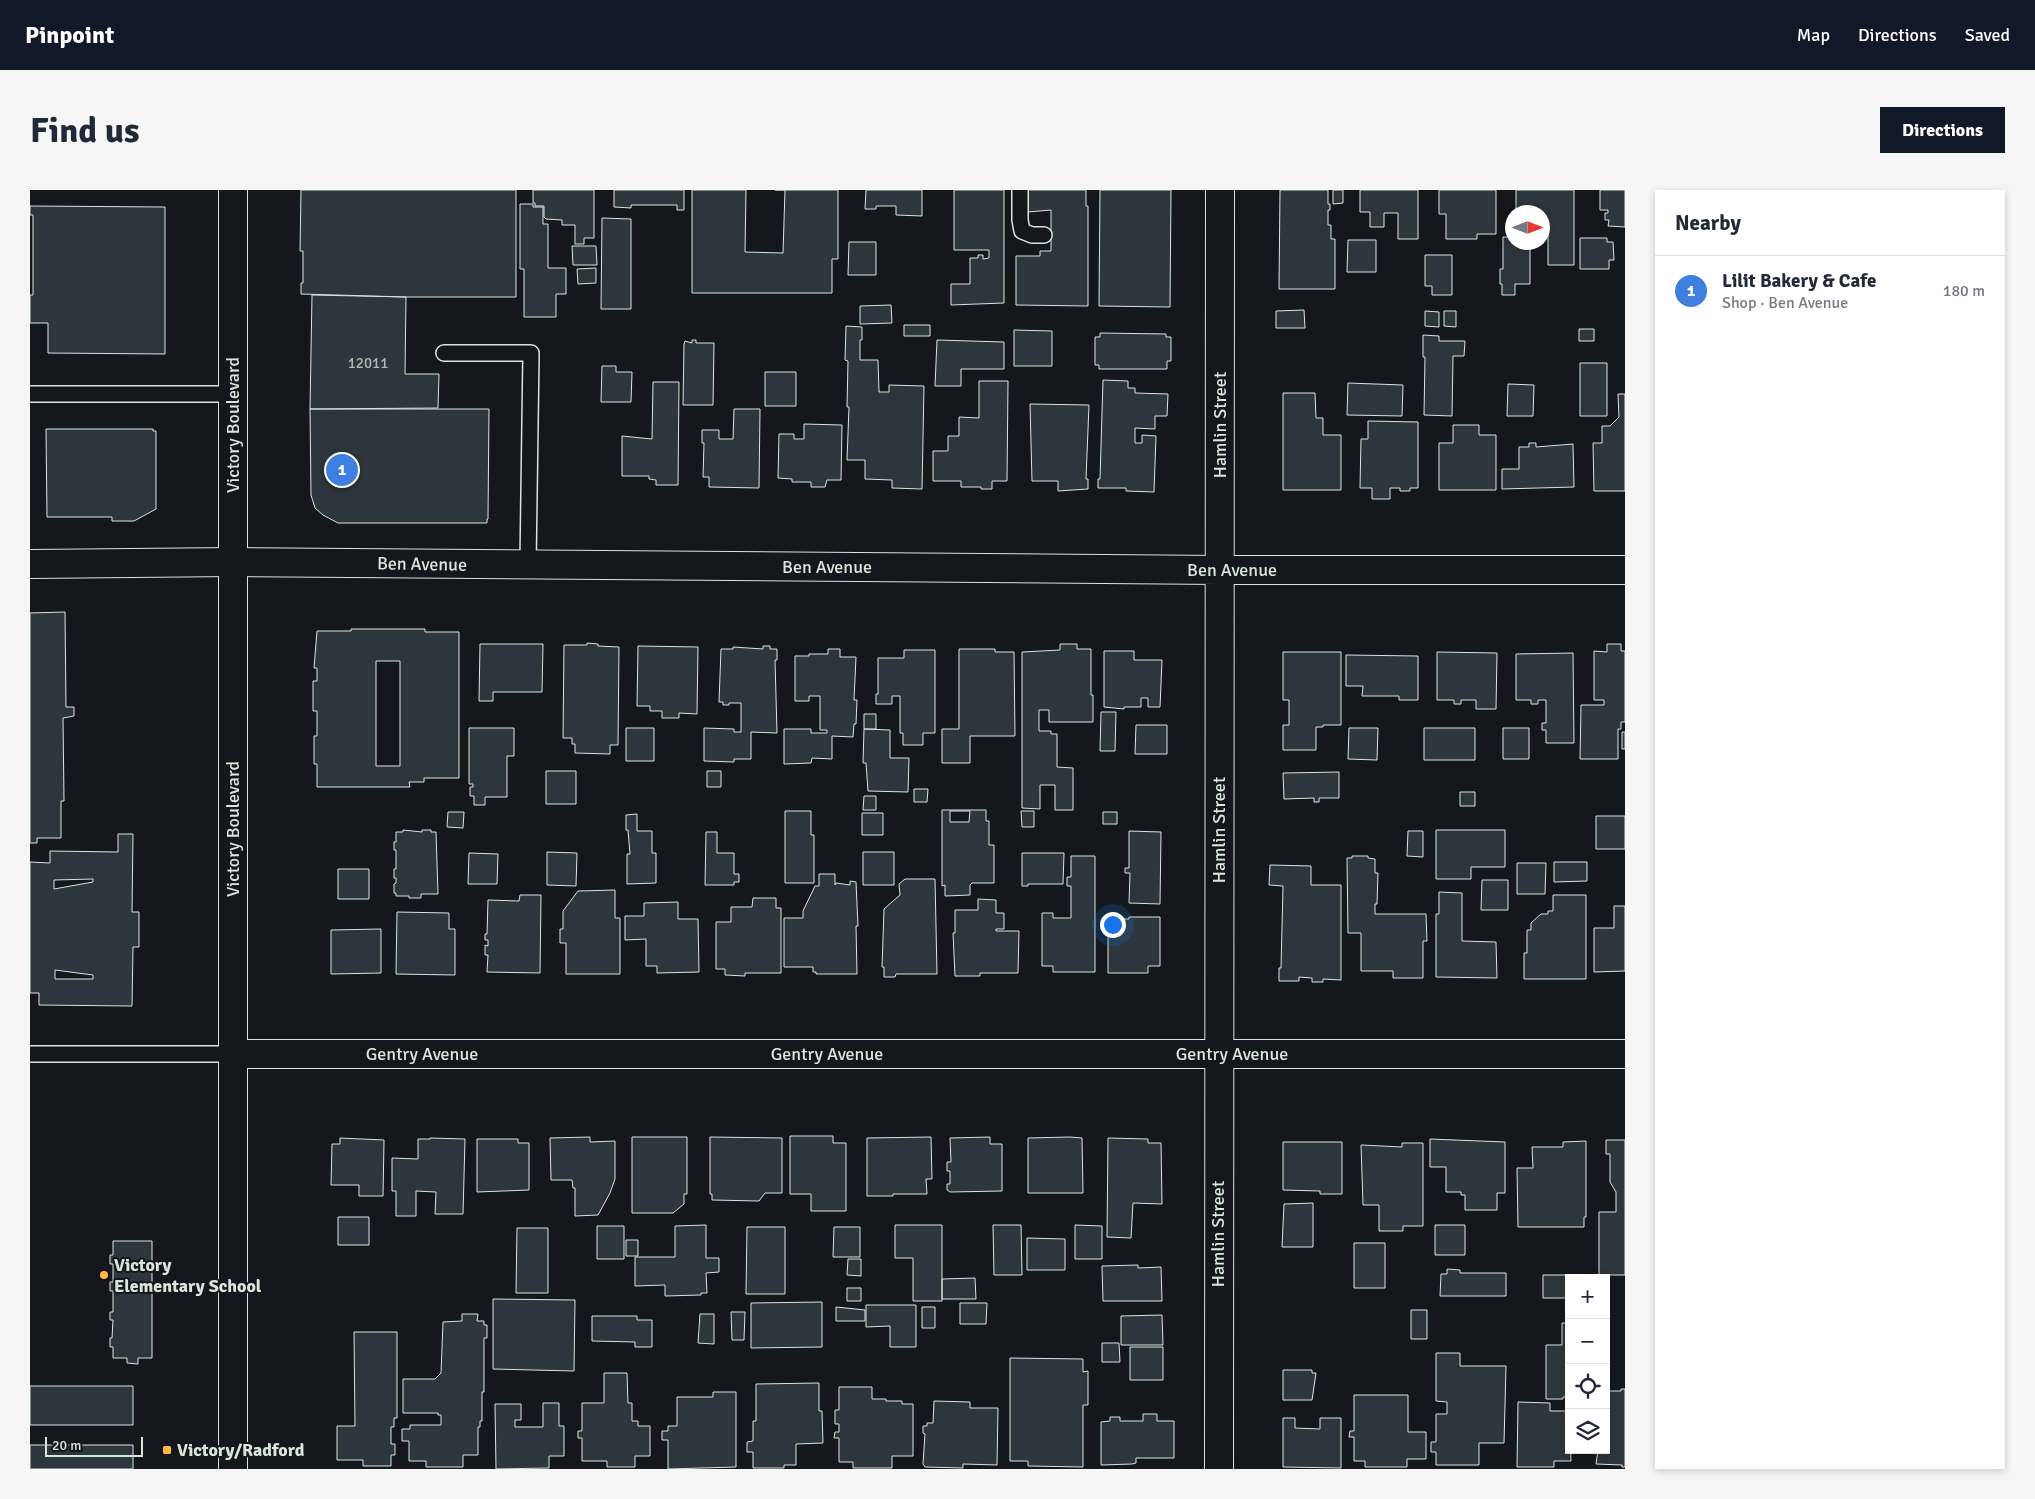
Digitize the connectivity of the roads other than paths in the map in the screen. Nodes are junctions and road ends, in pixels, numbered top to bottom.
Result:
1 (233, 190) edge
2 (1020, 190) edge
3 (1220, 190) edge
4 (1044, 235) dead end
5 (444, 353) dead end
6 (30, 394) edge
7 (233, 394) junction
8 (233, 562) junction
9 (30, 564) edge
10 (528, 566) junction
11 (1220, 570) junction
12 (1625, 570) edge
13 (30, 1054) edge
14 (234, 1054) junction
15 (1218, 1054) junction
16 (1625, 1054) edge
17 (234, 1469) edge
18 (1219, 1469) edge

1 - 7 street, Victory Boulevard
2 - 4 lane
3 - 11 street, Hamlin Street
5 - 10 lane
6 - 7 lane
7 - 8 street, Victory Boulevard
8 - 9 street, Ben Avenue
8 - 10 street, Ben Avenue
8 - 14 street, Victory Boulevard
10 - 11 street, Ben Avenue
11 - 12 street, Ben Avenue
11 - 15 street, Hamlin Street
13 - 14 lane, Gentry Avenue
14 - 15 street, Gentry Avenue
14 - 17 street, Victory Boulevard
15 - 16 street, Gentry Avenue
15 - 18 street, Hamlin Street

